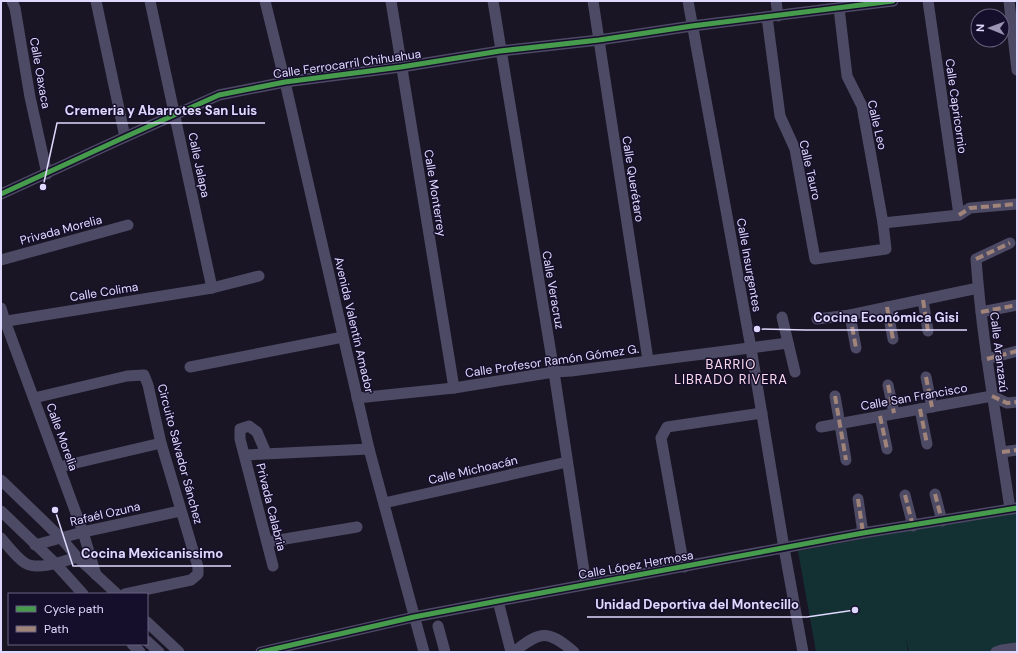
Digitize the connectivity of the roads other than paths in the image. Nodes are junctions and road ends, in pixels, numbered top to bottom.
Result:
1 (12, 1) edge
2 (96, 1) edge
3 (150, 1) edge
4 (265, 1) edge
5 (391, 1) edge
6 (493, 1) edge
7 (593, 1) edge
8 (688, 1) edge
9 (776, 1) edge
10 (893, 1) edge
11 (928, 1) edge
12 (1009, 1) edge
13 (853, 4) edge
14 (839, 8) junction
15 (772, 17) junction
16 (692, 26) junction
17 (599, 40) junction
18 (1016, 49) edge
19 (500, 51) junction
20 (401, 67) junction
21 (1017, 70) edge
22 (285, 82) junction
23 (174, 114) junction
24 (125, 137) junction
25 (47, 174) junction
26 (1, 194) edge
27 (1017, 204) edge
28 (959, 215) junction
29 (883, 223) junction
30 (128, 225) dead end
31 (1010, 243) dead end
32 (886, 249) joint
33 (1, 260) edge
34 (259, 276) dead end
35 (212, 288) junction
36 (978, 288) junction
37 (923, 300) junction
38 (1017, 306) edge
39 (887, 307) junction
40 (1, 308) edge
41 (981, 312) junction
42 (850, 315) junction
43 (782, 317) dead end
44 (818, 319) dead end
45 (3, 322) edge
46 (928, 331) dead end
47 (343, 337) junction
48 (893, 339) dead end
49 (788, 343) junction
50 (751, 348) junction
51 (856, 348) dead end
52 (1017, 351) edge
53 (987, 359) junction
54 (648, 360) junction
55 (190, 367) dead end
56 (554, 372) junction
57 (795, 372) dead end
58 (926, 377) dead end
59 (888, 385) dead end
60 (454, 388) junction
61 (835, 396) dead end
62 (992, 396) junction
63 (34, 398) junction
64 (357, 398) junction
65 (1017, 402) edge
66 (932, 407) junction
67 (920, 409) junction
68 (762, 413) junction
69 (894, 413) junction
70 (880, 416) junction
71 (840, 423) junction
72 (821, 426) dead end
73 (161, 444) junction
74 (927, 444) dead end
75 (368, 449) junction
76 (887, 449) dead end
77 (1017, 450) edge
78 (1002, 452) junction
79 (266, 454) junction
80 (245, 455) junction
81 (846, 460) dead end
82 (567, 462) junction
83 (59, 467) junction
84 (1, 480) edge
85 (935, 494) dead end
86 (905, 495) dead end
87 (858, 499) dead end
88 (384, 503) junction
89 (1013, 509) edge
90 (1, 511) edge
91 (180, 511) junction
92 (942, 521) junction
93 (913, 526) junction
94 (357, 527) dead end
95 (83, 532) junction
96 (863, 533) junction
97 (1, 538) edge
98 (61, 538) junction
99 (267, 542) junction
100 (35, 544) junction
101 (784, 548) junction
102 (77, 557) junction
103 (55, 563) junction
104 (273, 566) dead end
105 (684, 567) junction
106 (96, 575) junction
107 (586, 584) junction
108 (82, 593) edge
109 (116, 593) edge
110 (130, 593) edge
111 (498, 600) junction
112 (414, 617) junction
113 (148, 623) edge
114 (438, 626) dead end
115 (148, 643) edge
116 (1017, 648) edge
117 (159, 652) edge
118 (179, 652) edge
119 (261, 652) edge
120 (424, 652) edge
121 (445, 652) edge
122 (511, 652) edge
123 (514, 652) edge
124 (574, 652) edge
125 (803, 652) edge
126 (996, 652) edge

1 - 25 street, Calle Oaxaca
2 - 24 street
3 - 23 street, Calle Jalapa
4 - 22 street, Avenida Valentín Amador
5 - 20 street, Calle Monterrey
6 - 19 street, Calle Veracruz
7 - 17 street, Calle Querétaro
8 - 16 street, Calle Insurgentes
9 - 15 street
10 - 13 street, Calle Ferrocarril Chihuahua
11 - 28 street, Calle Capricornio
12 - 18 street
13 - 14 street, Calle Ferrocarril Chihuahua
14 - 15 street, Calle Ferrocarril Chihuahua
14 - 29 street, Calle Leo
15 - 16 street, Calle Ferrocarril Chihuahua
15 - 32 street, Calle Tauro
16 - 17 street, Calle Ferrocarril Chihuahua
16 - 50 street, Calle Insurgentes
17 - 19 street, Calle Ferrocarril Chihuahua
17 - 54 street, Calle Querétaro
18 - 21 street
19 - 20 street, Calle Ferrocarril Chihuahua
19 - 56 street, Calle Veracruz
20 - 22 street, Calle Ferrocarril Chihuahua
20 - 60 street, Calle Monterrey
22 - 23 street, Calle Ferrocarril Chihuahua
22 - 47 street, Avenida Valentín Amador
23 - 24 street, Calle Ferrocarril Chihuahua
23 - 35 street, Calle Jalapa
24 - 25 street, Calle Ferrocarril Chihuahua
25 - 26 street, Calle Ferrocarril Chihuahua
27 - 28 street
28 - 29 street
29 - 32 street, Calle Leo
30 - 33 street, Privada Morelia
31 - 36 street, Calle Aranzazú
34 - 35 street, Calle Colima
35 - 45 street, Calle Colima
36 - 37 street
36 - 41 street, Calle Aranzazú
37 - 39 street
37 - 46 street
38 - 41 street
39 - 42 street
39 - 48 street
40 - 45 street, Calle Morelia
41 - 53 street, Calle Aranzazú
42 - 44 street
42 - 51 street
43 - 49 street
45 - 63 street, Calle Morelia
47 - 55 street
47 - 64 street, Avenida Valentín Amador
49 - 50 street, Calle Profesor Ramón Gómez G.
49 - 57 street
50 - 54 street, Calle Profesor Ramón Gómez G.
50 - 68 street, Calle Insurgentes
52 - 53 street
53 - 62 street, Calle Aranzazú
54 - 56 street, Calle Profesor Ramón Gómez G.
56 - 60 street, Calle Profesor Ramón Gómez G.
56 - 82 street, Calle Veracruz
58 - 66 street
59 - 69 street
60 - 64 street, Calle Profesor Ramón Gómez G.
61 - 71 street
62 - 65 street
62 - 66 street, Calle San Francisco
62 - 78 street, Calle Aranzazú
63 - 73 street, Circuito Salvador Sánchez
63 - 83 street, Calle Morelia
64 - 75 street, Avenida Valentín Amador
66 - 67 street, Calle San Francisco
67 - 69 street, Calle San Francisco
67 - 74 street
68 - 101 street, Calle Insurgentes
68 - 105 street
69 - 70 street, Calle San Francisco
70 - 71 street, Calle San Francisco
70 - 76 street
71 - 72 street, Calle San Francisco
71 - 81 street
73 - 83 street
73 - 91 street, Circuito Salvador Sánchez
75 - 79 street, Privada Calabria
75 - 88 street, Avenida Valentín Amador
77 - 78 street
78 - 89 street, Calle Aranzazú
79 - 80 street, Privada Calabria
79 - 80 street, Privada Calabria
80 - 99 street, Privada Calabria
82 - 88 street, Calle Michoacán
82 - 107 street, Calle Veracruz
83 - 95 street, Calle Morelia
84 - 98 street
85 - 92 street
86 - 93 street
87 - 96 street
88 - 112 street, Avenida Valentín Amador
89 - 92 street, Calle López Hermosa
90 - 100 street
91 - 95 street, Rafaél Ozuna
91 - 110 street, Circuito Salvador Sánchez
92 - 93 street, Calle López Hermosa
93 - 96 street, Calle López Hermosa
94 - 99 street
95 - 98 street, Rafaél Ozuna
95 - 106 street, Calle Morelia
96 - 101 street, Calle López Hermosa
97 - 103 street
98 - 100 street, Rafaél Ozuna
98 - 102 street
99 - 104 street, Privada Calabria
100 - 103 street
101 - 105 street, Calle López Hermosa
101 - 125 street, Calle Insurgentes
102 - 103 street
102 - 106 street
103 - 108 street
105 - 107 street, Calle López Hermosa
106 - 109 street
107 - 111 street, Calle López Hermosa
111 - 112 street, Calle López Hermosa
111 - 122 street
112 - 119 street, Calle López Hermosa
112 - 120 street, Avenida Valentín Amador
113 - 118 street
114 - 121 street
115 - 117 street
116 - 126 street
123 - 124 street

